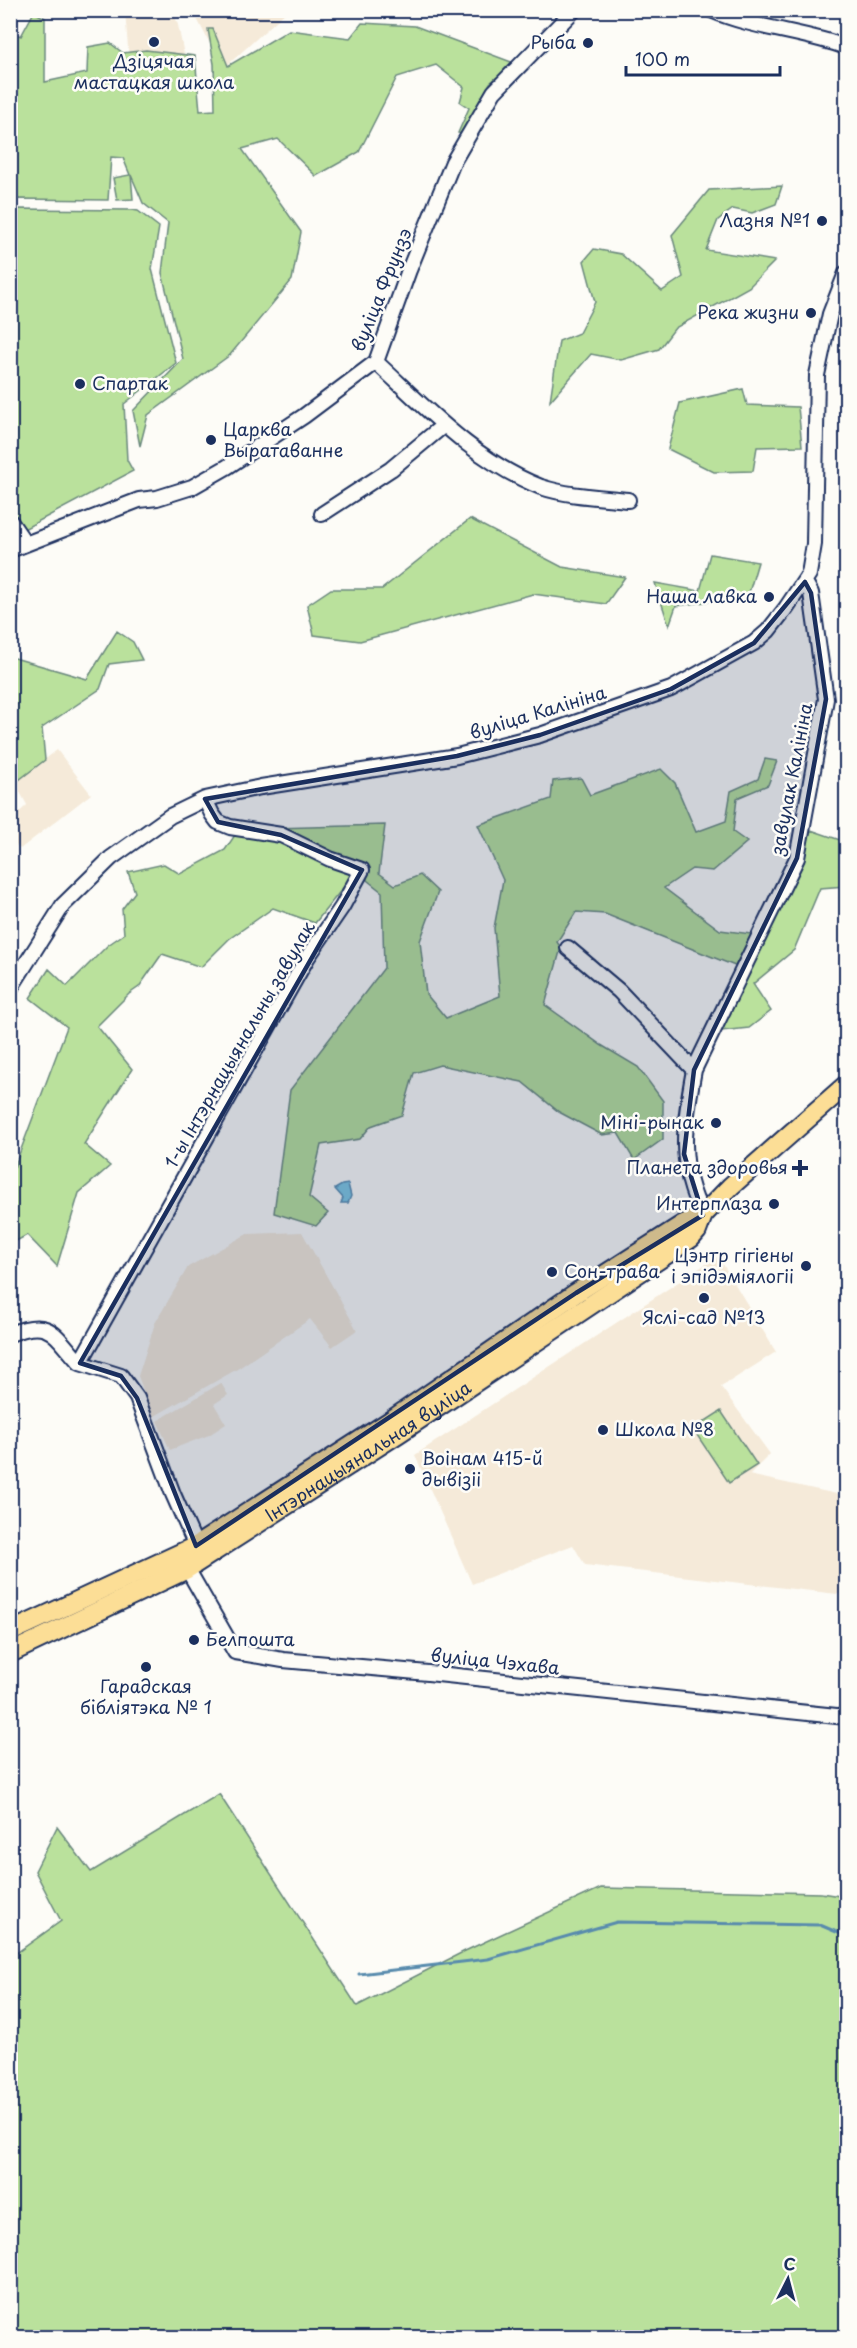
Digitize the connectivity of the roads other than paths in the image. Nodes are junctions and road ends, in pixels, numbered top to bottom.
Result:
1 (574, 10) edge
2 (711, 10) edge
3 (846, 46) edge
4 (846, 273) edge
5 (376, 362) junction
6 (444, 425) junction
7 (628, 500) dead end
8 (322, 514) dead end
9 (10, 520) edge
10 (25, 543) junction
11 (10, 550) edge
12 (805, 582) junction
13 (205, 799) junction
14 (568, 948) dead end
15 (10, 989) edge
16 (694, 1070) junction
17 (846, 1085) edge
18 (703, 1215) junction
19 (10, 1334) edge
20 (80, 1363) junction
21 (394, 1427) junction
22 (196, 1546) junction
23 (183, 1562) junction
24 (10, 1632) edge
25 (10, 1653) edge
26 (846, 1717) edge

1 - 5 street, вуліца Фрунзэ
2 - 3 street
4 - 12 street, вуліца Калініна
5 - 6 street
5 - 10 street, вуліца Фрунзэ
6 - 7 street
6 - 8 street
9 - 10 street
10 - 11 street, вуліца Фрунзэ
12 - 13 street, вуліца Калініна
12 - 16 street, завулак Калініна
13 - 15 street, вуліца Калініна
13 - 20 street, 1-ы Інтэрнацыянальны завулак
14 - 16 street
16 - 18 street, завулак Калініна
17 - 18 main road, Інтэрнацыянальная вуліца
18 - 21 main road, Інтэрнацыянальная вуліца
19 - 20 street
20 - 22 street
21 - 22 main road, Інтэрнацыянальная вуліца
21 - 23 main road, Інтэрнацыянальная вуліца
22 - 23 main road, Інтэрнацыянальная вуліца
23 - 24 main road, Інтэрнацыянальная вуліца
23 - 25 main road, Інтэрнацыянальная вуліца
23 - 26 street, вуліца Чэхава

